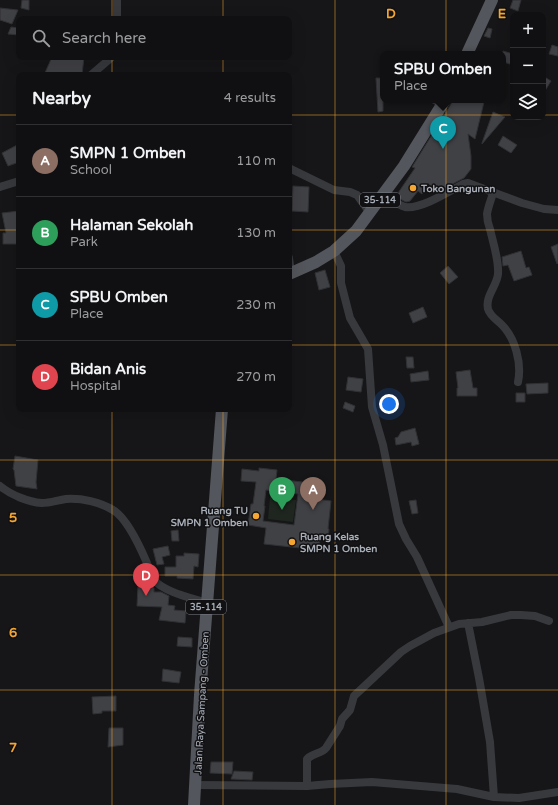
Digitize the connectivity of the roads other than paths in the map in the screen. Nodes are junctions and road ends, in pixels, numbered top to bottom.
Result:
1 (117, 0) edge
2 (492, 0) edge
3 (117, 16) edge
4 (468, 51) edge
5 (108, 60) edge
6 (94, 72) edge
7 (443, 103) edge
8 (292, 169) edge
9 (16, 182) edge
10 (0, 188) edge
11 (493, 193) junction
12 (384, 194) junction
13 (558, 210) edge
14 (370, 214) junction
15 (334, 251) junction
16 (292, 273) edge
17 (518, 382) dead end
18 (222, 412) edge
19 (0, 486) edge
20 (207, 603) junction
21 (549, 621) dead end
22 (468, 623) junction
23 (448, 628) junction
24 (196, 785) junction
25 (307, 786) junction
26 (558, 792) edge
27 (494, 797) junction
28 (194, 805) edge

1 - 3 street
2 - 4 main road
5 - 6 street
7 - 12 main road, 35-114
8 - 14 street
9 - 10 street
11 - 12 street
11 - 13 street
11 - 17 street
12 - 14 main road, 35-114
14 - 15 main road, 35-114
15 - 16 main road, 35-114
15 - 23 street
18 - 20 main road, Jalan Raya Sampang - Omben / 35-114
19 - 20 street
20 - 24 main road, Jalan Raya Sampang - Omben / 35-114
21 - 22 street
22 - 23 street
22 - 27 street
23 - 25 street
24 - 25 street
24 - 28 main road, Jalan Raya Sampang - Omben / 35-114
25 - 27 street
26 - 27 street

